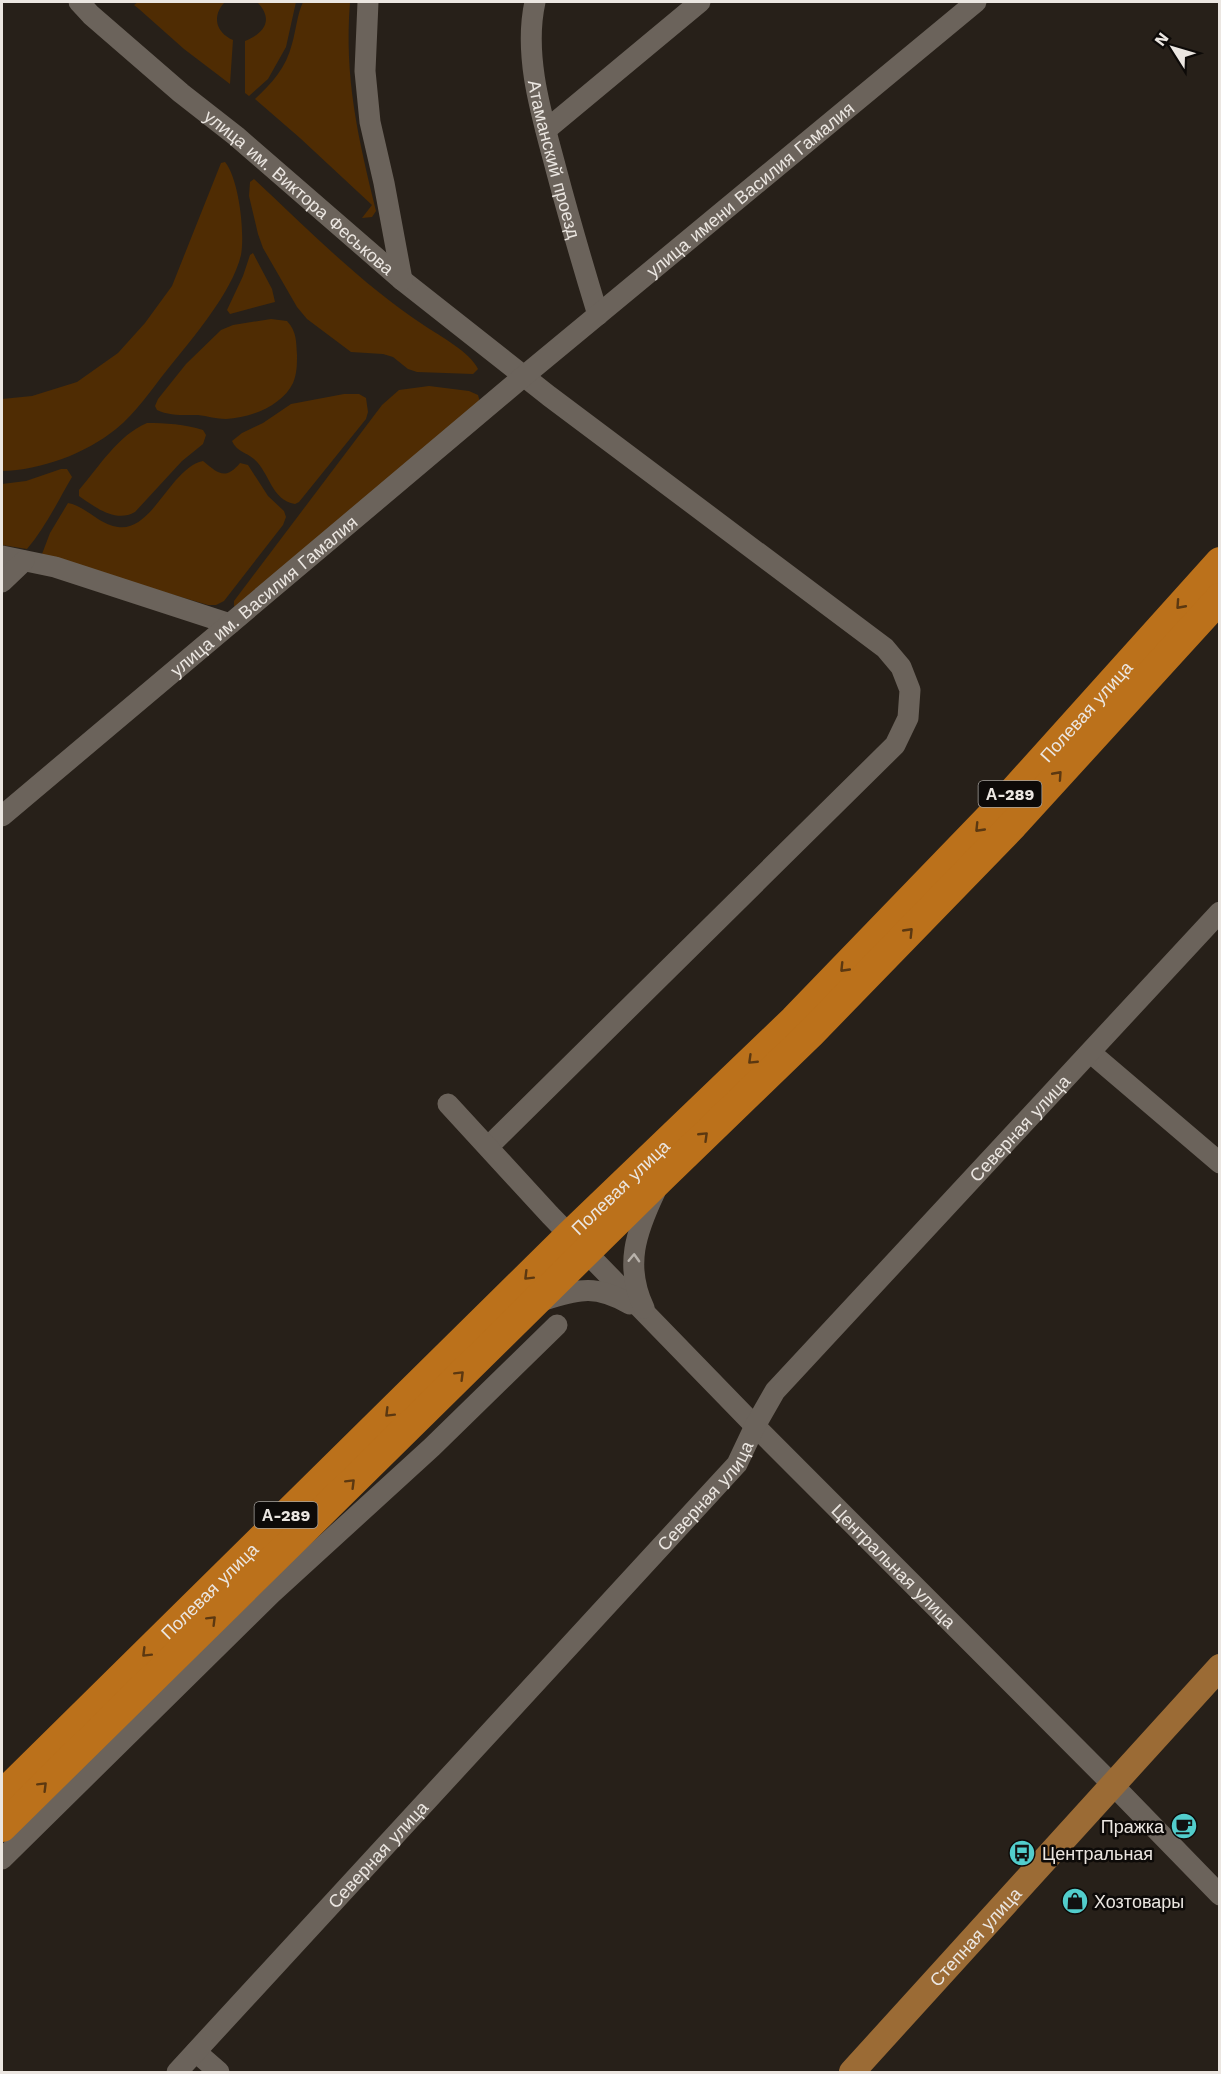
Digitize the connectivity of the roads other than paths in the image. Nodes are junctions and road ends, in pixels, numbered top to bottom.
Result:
1 (79, 2) edge
2 (368, 2) edge
3 (535, 2) edge
4 (699, 2) edge
5 (976, 2) edge
6 (546, 130) junction
7 (402, 280) junction
8 (598, 315) junction
9 (525, 376) junction
10 (2, 556) edge
11 (24, 561) junction
12 (1220, 562) edge
13 (2, 582) edge
14 (1220, 598) edge
15 (230, 624) junction
16 (2, 816) edge
17 (1220, 912) edge
18 (1091, 1053) junction
19 (448, 1104) dead end
20 (489, 1146) junction
21 (1220, 1163) edge
22 (662, 1177) junction
23 (578, 1243) junction
24 (533, 1303) junction
25 (647, 1314) junction
26 (557, 1324) dead end
27 (755, 1426) junction
28 (1220, 1667) edge
29 (1113, 1785) junction
30 (2, 1795) edge
31 (2, 1827) edge
32 (2, 1859) edge
33 (1220, 1895) edge
34 (196, 2052) junction
35 (177, 2073) edge
36 (219, 2073) edge
37 (852, 2073) edge

1 - 7 street, улица им. Виктора Феськова
2 - 7 street
3 - 6 street, Атаманский проезд
4 - 6 street
5 - 8 street, улица имени Василия Гамалия
6 - 8 street, Атаманский проезд
7 - 9 street, улица им. Виктора Феськова
8 - 9 street, улица имени Василия Гамалия
9 - 15 street, улица им. Василия Гамалия
9 - 20 street, улица им. Виктора Феськова
10 - 11 street
11 - 13 street
11 - 15 street
12 -> 23 highway, Полевая улица / А-289
22 -> 14 highway, Полевая улица / А-289
15 - 16 street, улица им. Василия Гамалия
17 - 18 street, Северная улица
18 - 21 street
18 - 27 street, Северная улица
19 - 20 street, Центральная улица
20 - 23 street, Центральная улица
22 - 23 highway, Полевая улица / А-289
25 -> 22 street, А-289
23 - 24 highway, Полевая улица / А-289
23 - 25 street, Центральная улица
23 -> 30 highway, Полевая улица / А-289
24 - 25 street, А-289
31 -> 24 highway, Полевая улица / А-289
25 - 27 street, Центральная улица
26 - 32 street
27 - 29 street, Центральная улица
27 - 34 street, Северная улица
28 - 29 main road, Степная улица
29 - 33 street, Центральная улица
29 - 37 main road, Степная улица
34 - 35 street, Северная улица
34 - 36 street

